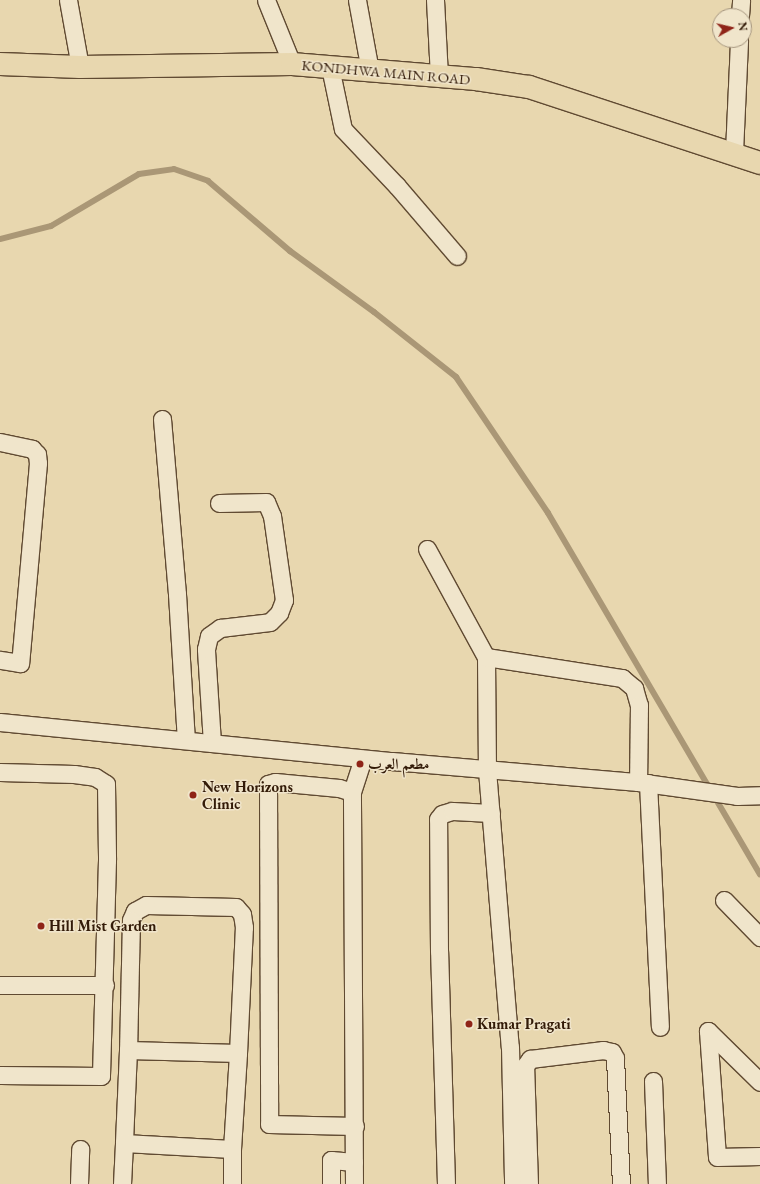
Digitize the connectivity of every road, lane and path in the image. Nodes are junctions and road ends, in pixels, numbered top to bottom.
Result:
1 (68, 0) edge
2 (266, 0) edge
3 (357, 0) edge
4 (436, 0) edge
5 (739, 48) edge
6 (0, 64) edge
7 (292, 64) junction
8 (80, 67) junction
9 (330, 67) junction
10 (370, 71) junction
11 (439, 77) junction
12 (734, 152) junction
13 (760, 163) edge
14 (457, 256) dead end
15 (162, 419) dead end
16 (0, 442) edge
17 (219, 503) dead end
18 (427, 549) dead end
19 (486, 657) junction
20 (0, 660) edge
21 (0, 722) edge
22 (186, 740) junction
23 (212, 743) junction
24 (364, 759) junction
25 (487, 770) junction
26 (0, 772) edge
27 (643, 783) junction
28 (352, 792) junction
29 (760, 795) edge
30 (491, 813) junction
31 (724, 900) dead end
32 (760, 937) edge
33 (0, 985) edge
34 (105, 985) junction
35 (660, 1027) dead end
36 (128, 1050) junction
37 (238, 1053) junction
38 (0, 1075) edge
39 (653, 1081) dead end
40 (760, 1082) edge
41 (355, 1126) junction
42 (124, 1143) junction
43 (80, 1149) dead end
44 (232, 1149) junction
45 (760, 1156) edge
46 (354, 1162) junction
47 (79, 1184) edge
48 (122, 1184) edge
49 (232, 1184) edge
50 (331, 1184) edge
51 (354, 1184) edge
52 (446, 1184) edge
53 (514, 1184) edge
54 (528, 1184) edge
55 (621, 1184) edge
56 (657, 1184) edge

1 - 8 street
2 - 7 street
3 - 10 street
4 - 11 street
5 - 12 street
6 - 8 main road, KONDHWA MAIN ROAD
7 - 8 main road, KONDHWA MAIN ROAD
7 - 9 main road, KONDHWA MAIN ROAD
9 - 10 main road, KONDHWA MAIN ROAD
9 - 14 street
10 - 11 main road, KONDHWA MAIN ROAD
11 - 12 main road, KONDHWA MAIN ROAD
12 - 13 main road, KONDHWA MAIN ROAD
15 - 22 street
16 - 20 street
17 - 23 street
18 - 19 street
19 - 25 street
19 - 27 street
21 - 22 street
22 - 23 street
23 - 24 street
24 - 25 street
24 - 28 street
25 - 27 street
25 - 30 street
26 - 34 street
27 - 29 street
27 - 35 street
28 - 41 street
28 - 41 street
30 - 52 street
30 - 53 street
31 - 32 street
33 - 34 street
34 - 38 street
36 - 37 street
36 - 37 street
36 - 42 street
37 - 44 street
39 - 56 street
40 - 45 street
41 - 46 street
42 - 44 street
42 - 48 street
43 - 47 street
44 - 49 street
46 - 50 street
46 - 51 street
54 - 55 street

